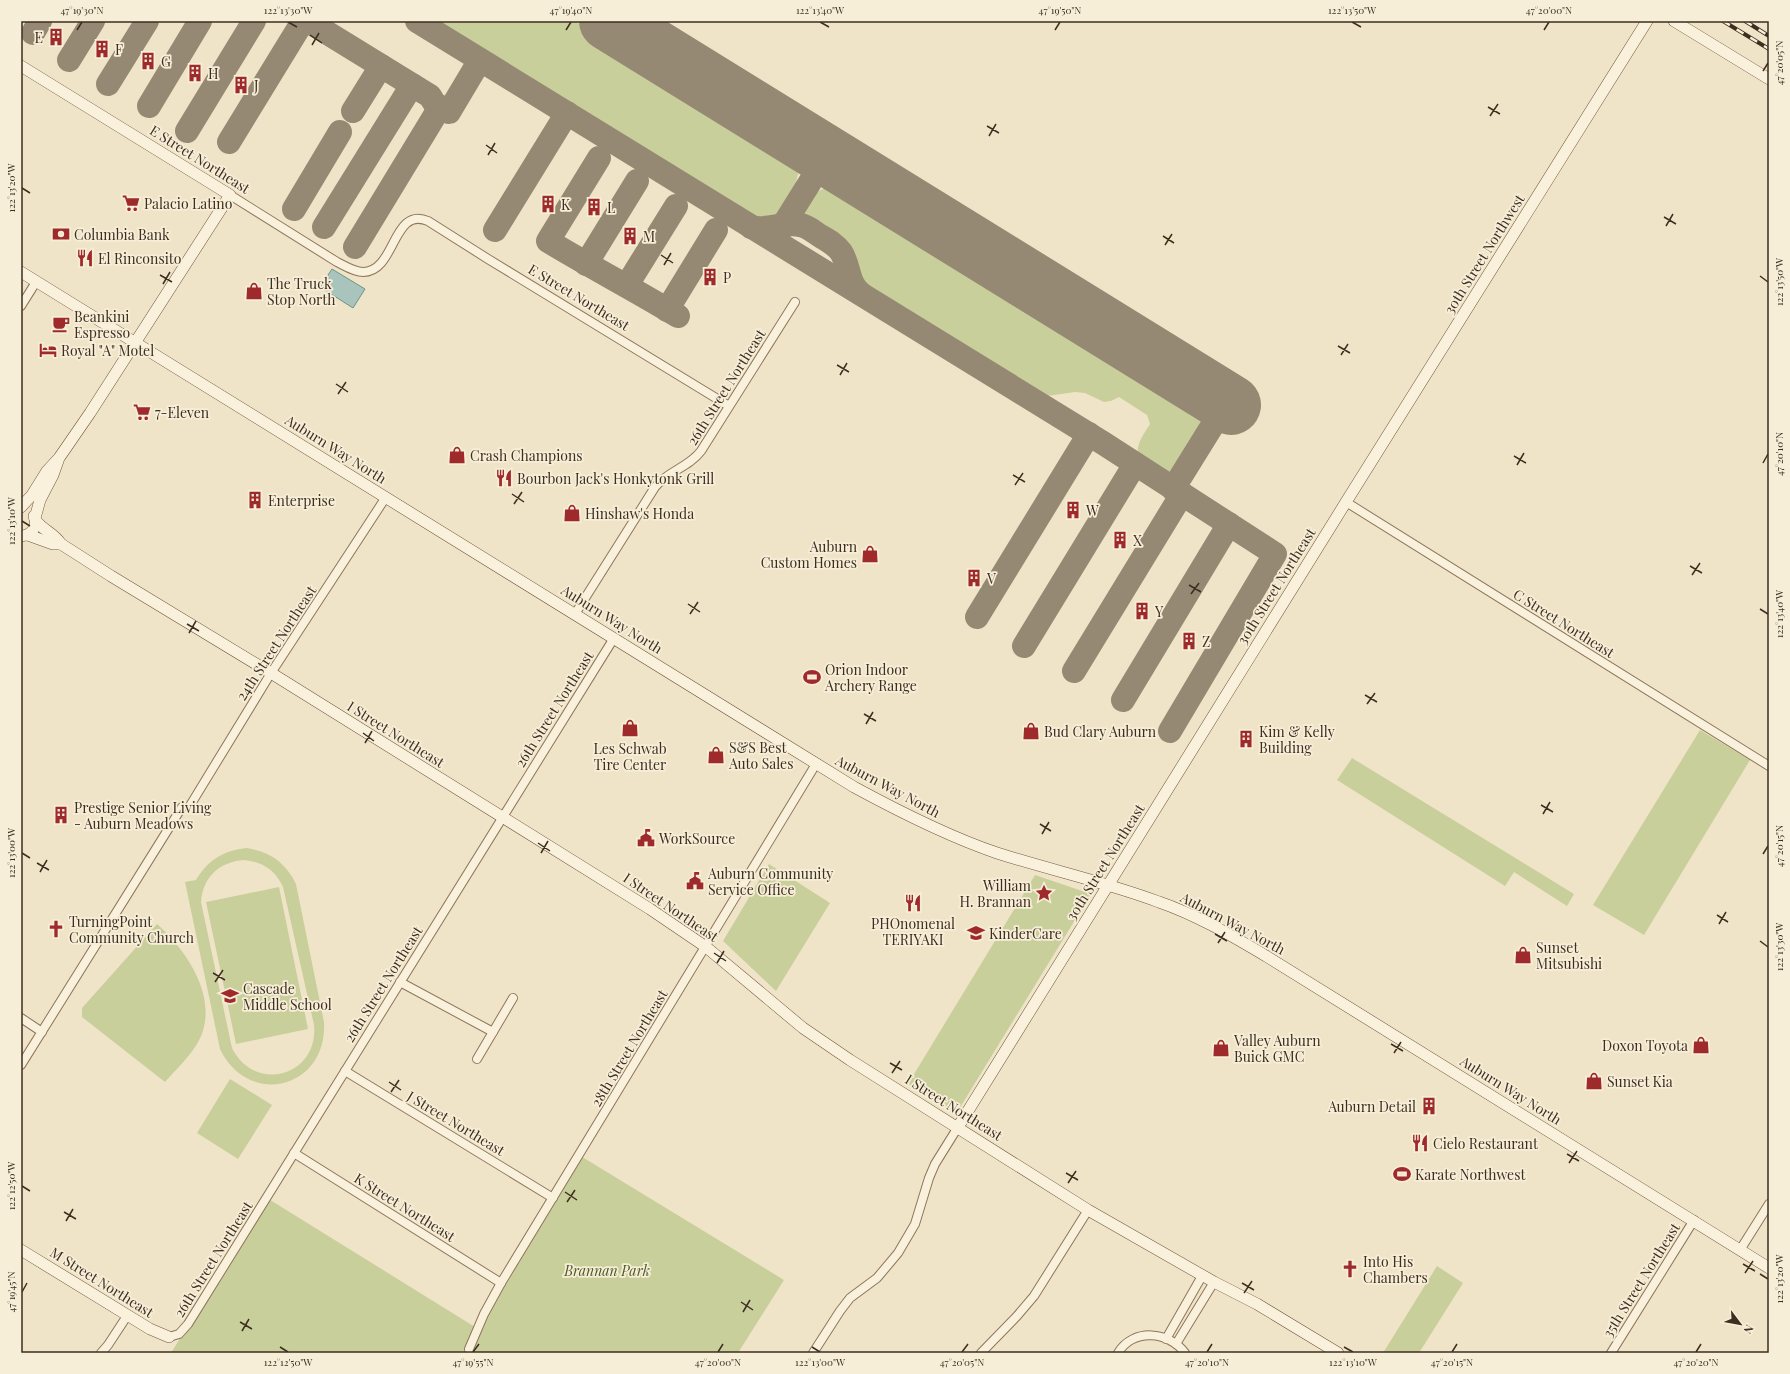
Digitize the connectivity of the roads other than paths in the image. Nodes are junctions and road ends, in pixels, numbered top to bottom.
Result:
1 (1647, 21) edge
2 (1674, 21) edge
3 (21, 66) edge
4 (1769, 79) edge
5 (230, 195) junction
6 (21, 272) edge
7 (36, 282) junction
8 (795, 302) dead end
9 (21, 306) edge
10 (136, 343) junction
11 (729, 406) junction
12 (59, 458) junction
13 (386, 497) junction
14 (1346, 502) junction
15 (21, 507) edge
16 (36, 519) junction
17 (23, 536) edge
18 (61, 544) junction
19 (575, 614) junction
20 (614, 638) junction
21 (271, 674) junction
22 (816, 764) junction
23 (1769, 766) edge
24 (191, 804) dead end
25 (182, 807) dead end
26 (502, 817) junction
27 (1108, 885) junction
28 (706, 947) junction
29 (400, 982) junction
30 (513, 998) dead end
31 (21, 1018) edge
32 (42, 1032) junction
33 (492, 1032) junction
34 (477, 1059) dead end
35 (21, 1065) edge
36 (345, 1070) junction
37 (958, 1127) junction
38 (294, 1153) junction
39 (553, 1198) junction
40 (1769, 1204) edge
41 (1088, 1210) junction
42 (1694, 1220) junction
43 (21, 1250) edge
44 (1740, 1250) junction
45 (1769, 1268) edge
46 (1202, 1276) junction
47 (1214, 1282) junction
48 (502, 1283) junction
49 (127, 1316) junction
50 (169, 1337) joint
51 (1166, 1339) junction
52 (1176, 1344) junction
53 (469, 1349) dead end
54 (101, 1353) edge
55 (813, 1353) edge
56 (981, 1353) edge
57 (1118, 1353) edge
58 (1185, 1353) edge
59 (1338, 1353) edge
60 (1611, 1353) edge

1 - 14 street, 30th Street Northwest
2 - 4 street
3 - 5 street, E Street Northeast
5 - 10 street
5 - 11 street, E Street Northeast
6 - 7 street, Auburn Way North
7 - 9 street
7 - 10 street, Auburn Way North
8 - 11 street, 26th Street Northeast
10 - 12 street
10 - 13 street, Auburn Way North
11 - 19 street, 26th Street Northeast
12 - 15 street
12 - 16 street
13 - 19 street, Auburn Way North
13 - 21 street, 24th Street Northeast
14 - 23 street, C Street Northeast
14 - 27 street, 30th Street Northeast
15 - 16 street, I Street Northeast
16 - 17 street, I Street Northeast
16 - 18 street, I Street Northeast
17 - 18 street, I Street Northeast
18 - 21 street, I Street Northeast
19 - 20 street, Auburn Way North
20 - 22 street, Auburn Way North
20 - 26 street, 26th Street Northeast
21 - 24 street, 24th Street Northeast
21 - 26 street, I Street Northeast
22 - 27 street, Auburn Way North
22 - 28 street, 28th Street Northeast
25 - 32 street
26 - 28 street, I Street Northeast
26 - 29 street, 26th Street Northeast
27 - 37 street, 30th Street Northeast
27 - 42 street, Auburn Way North
28 - 37 street, I Street Northeast
28 - 39 street, 28th Street Northeast
29 - 33 street
29 - 36 street, 26th Street Northeast
30 - 33 street
31 - 32 street
32 - 35 street
33 - 34 street
36 - 38 street, 26th Street Northeast
36 - 39 street, J Street Northeast
37 - 41 street, I Street Northeast
37 - 55 street, 30th Street Northeast
38 - 48 street, K Street Northeast
38 - 50 street, 26th Street Northeast
39 - 48 street, 28th Street Northeast
40 - 44 street
41 - 46 street, I Street Northeast
41 - 56 street
42 - 44 street, Auburn Way North
42 - 60 street, 35th Street Northeast
43 - 49 street, M Street Northeast
44 - 45 street, Auburn Way North
46 - 47 street, I Street Northeast
46 - 51 street
47 - 52 street
47 - 59 street, I Street Northeast
48 - 53 street, 28th Street Northeast
49 - 50 street, M Street Northeast
49 - 54 street
51 - 52 street
51 - 57 street
52 - 58 street

